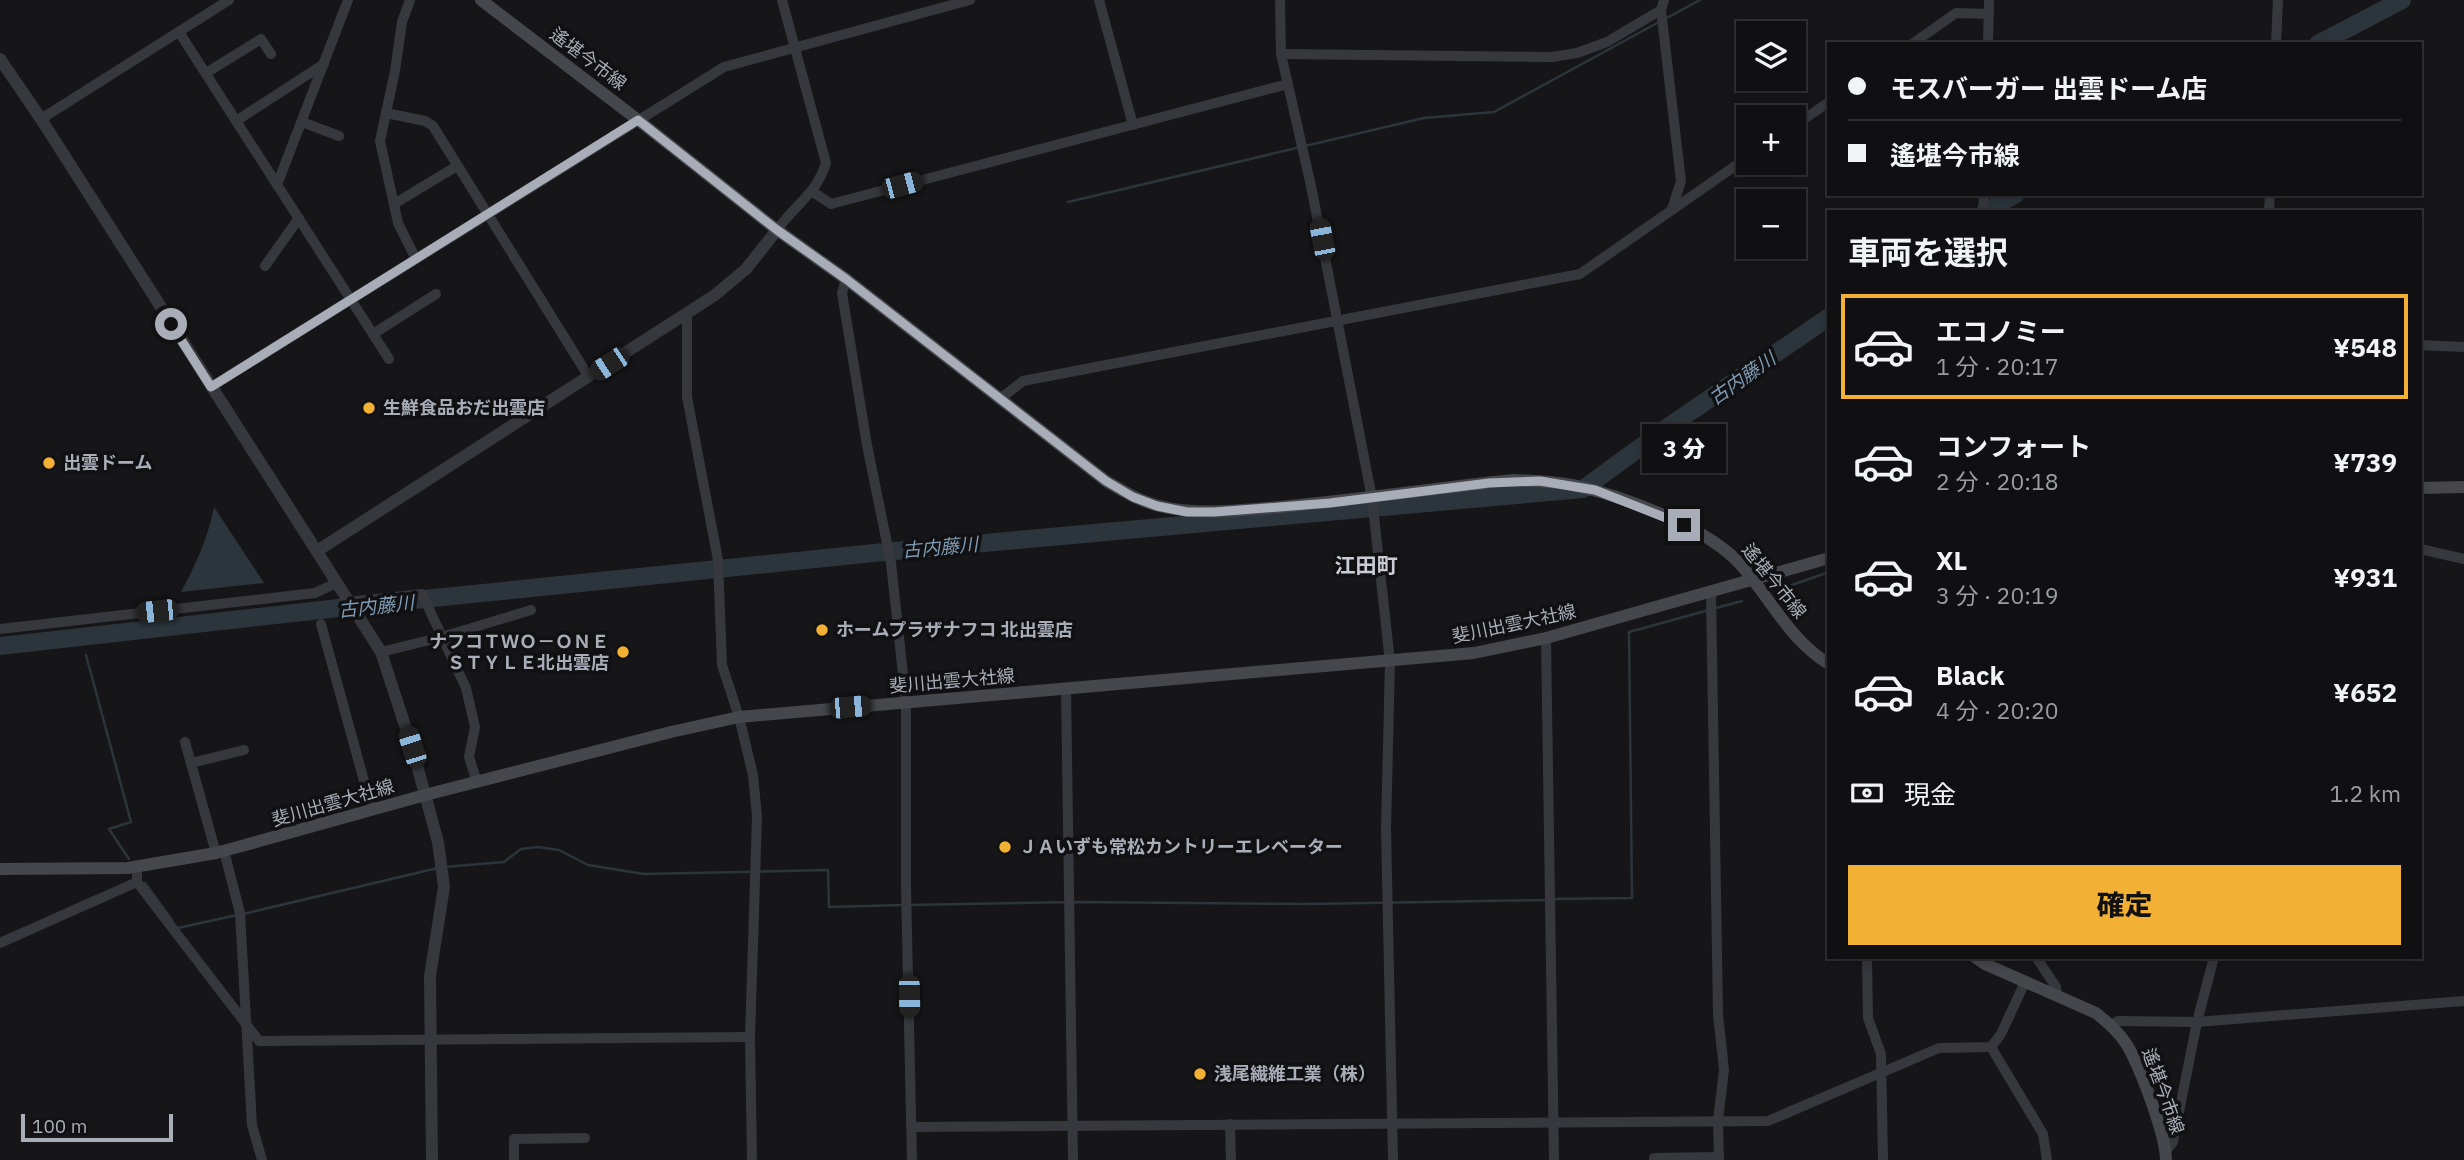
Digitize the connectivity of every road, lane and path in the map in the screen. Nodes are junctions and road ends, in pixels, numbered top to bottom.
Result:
1 (229, 0) edge
2 (348, 0) edge
3 (410, 0) edge
4 (481, 0) edge
5 (782, 0) edge
6 (970, 0) edge
7 (1099, 0) edge
8 (1280, 0) edge
9 (1989, 0) edge
10 (2278, 0) edge
11 (1662, 5) edge
12 (1989, 14) junction
13 (179, 32) junction
14 (2276, 41) edge
15 (1915, 42) edge
16 (1988, 42) edge
17 (795, 47) junction
18 (271, 54) dead end
19 (1281, 54) junction
20 (0, 59) edge
21 (325, 64) junction
22 (5, 74) edge
23 (206, 74) junction
24 (1288, 84) junction
25 (1827, 103) edge
26 (386, 113) junction
27 (1806, 118) edge
28 (41, 119) junction
29 (638, 120) junction
30 (236, 121) junction
31 (302, 122) junction
32 (1133, 125) junction
33 (339, 136) dead end
34 (1736, 165) edge
35 (457, 166) junction
36 (277, 185) junction
37 (813, 192) junction
38 (394, 204) junction
39 (1672, 209) junction
40 (486, 214) junction
41 (299, 218) junction
42 (777, 230) junction
43 (416, 259) junction
44 (265, 266) dead end
45 (846, 279) junction
46 (436, 294) dead end
47 (352, 300) junction
48 (687, 314) junction
49 (1337, 319) junction
50 (373, 334) junction
51 (2422, 345) edge
52 (2464, 347) edge
53 (389, 359) dead end
54 (589, 377) junction
55 (211, 387) junction
56 (1000, 399) junction
57 (2464, 487) edge
58 (2422, 488) edge
59 (1372, 498) junction
60 (2422, 548) edge
61 (317, 551) junction
62 (1827, 559) edge
63 (2464, 559) edge
64 (1755, 580) junction
65 (336, 583) junction
66 (1710, 592) junction
67 (348, 602) junction
68 (531, 610) dead end
69 (321, 624) dead end
70 (0, 629) edge
71 (442, 637) junction
72 (1546, 638) junction
73 (381, 652) junction
74 (1390, 662) junction
75 (1827, 663) edge
76 (1066, 689) junction
77 (906, 702) junction
78 (739, 717) junction
79 (185, 742) dead end
80 (244, 750) dead end
81 (191, 763) junction
82 (477, 782) junction
83 (425, 795) junction
84 (372, 810) junction
85 (220, 852) junction
86 (137, 867) junction
87 (0, 869) edge
88 (137, 882) junction
89 (0, 943) edge
90 (1867, 959) edge
91 (1978, 959) edge
92 (2037, 959) edge
93 (2213, 959) edge
94 (2025, 982) junction
95 (2057, 996) junction
96 (2464, 1001) edge
97 (2197, 1022) junction
98 (246, 1023) junction
99 (2111, 1025) junction
100 (750, 1037) junction
101 (430, 1038) junction
102 (1991, 1047) junction
103 (1882, 1071) junction
104 (1718, 1120) junction
105 (1553, 1121) junction
106 (1393, 1122) junction
107 (1230, 1124) junction
108 (911, 1127) junction
109 (1072, 1127) junction
110 (585, 1138) dead end
111 (2166, 1156) edge
112 (1654, 1158) dead end
113 (1719, 1159) edge
114 (262, 1160) edge
115 (432, 1160) edge
116 (514, 1160) edge
117 (752, 1160) edge
118 (912, 1160) edge
119 (1073, 1160) edge
120 (1231, 1160) edge
121 (1393, 1160) edge
122 (1554, 1160) edge
123 (1883, 1160) edge
124 (2047, 1160) edge

1 - 13 street
2 - 21 street
3 - 26 street
4 - 29 main road, 遙堪今市線
5 - 17 street
6 - 17 street
7 - 32 street
8 - 19 street
9 - 12 street
10 - 14 street
11 - 19 street
11 - 39 street
12 - 15 street
12 - 16 street
13 - 23 street
13 - 28 street
17 - 29 street
17 - 37 street
18 - 23 street
19 - 24 street
20 - 22 street
21 - 30 street
21 - 31 street
22 - 28 street
23 - 30 street
24 - 32 street
24 - 49 street
25 - 27 street
26 - 35 street
26 - 38 street
28 - 55 street
29 - 40 street
29 - 42 main road, 遙堪今市線
30 - 36 street
31 - 33 street
31 - 36 street
32 - 37 street
34 - 39 street
35 - 38 street
35 - 40 street
36 - 41 street
37 - 42 street
38 - 43 street
39 - 49 street
40 - 43 street
40 - 54 street
41 - 44 street
41 - 47 street
42 - 45 main road, 遙堪今市線
42 - 48 street
43 - 47 street
45 - 56 main road, 遙堪今市線
45 - 77 street
46 - 50 street
47 - 50 street
47 - 55 street
48 - 54 street
48 - 78 street
49 - 56 street
49 - 59 street
50 - 53 street
51 - 52 street
54 - 61 street
55 - 61 street
56 - 59 main road, 遙堪今市線
57 - 58 main road
59 - 64 main road, 遙堪今市線
59 - 74 street
60 - 63 street
61 - 65 street
62 - 64 main road, 斐川出雲大社線
64 - 66 main road, 斐川出雲大社線
64 - 75 main road, 遙堪今市線
65 - 67 street
65 - 70 street
66 - 72 main road, 斐川出雲大社線
66 - 104 street
67 - 71 street
67 - 73 street
68 - 71 street
69 - 84 street
71 - 73 street
71 - 82 street
72 - 74 main road, 斐川出雲大社線
72 - 105 street
73 - 83 street
74 - 76 main road, 斐川出雲大社線
74 - 106 street
76 - 77 main road, 斐川出雲大社線
76 - 109 street
77 - 78 main road, 斐川出雲大社線
77 - 108 street
78 - 82 main road, 斐川出雲大社線
78 - 100 street
79 - 81 street
80 - 81 street
81 - 85 street
82 - 83 main road, 斐川出雲大社線
83 - 84 main road, 斐川出雲大社線
83 - 101 street
84 - 85 main road, 斐川出雲大社線
85 - 86 main road, 斐川出雲大社線
85 - 98 street
86 - 87 main road, 斐川出雲大社線
86 - 88 street
88 - 89 street
88 - 98 street
90 - 103 street
91 - 94 main road, 遙堪今市線
92 - 95 street
93 - 97 street
94 - 95 main road, 遙堪今市線
94 - 102 street
95 - 99 main road, 遙堪今市線
96 - 97 street
97 - 99 street
97 - 111 street
98 - 101 street
98 - 114 street
99 - 111 main road, 遙堪今市線
100 - 101 street
100 - 117 street
101 - 115 street
102 - 103 street
102 - 124 street
103 - 104 street
103 - 123 street
104 - 105 street
104 - 113 street
105 - 106 street
105 - 122 street
106 - 107 street
106 - 121 street
107 - 109 street
107 - 120 street
108 - 109 street
108 - 118 street
109 - 119 street
110 - 116 street
112 - 113 street

